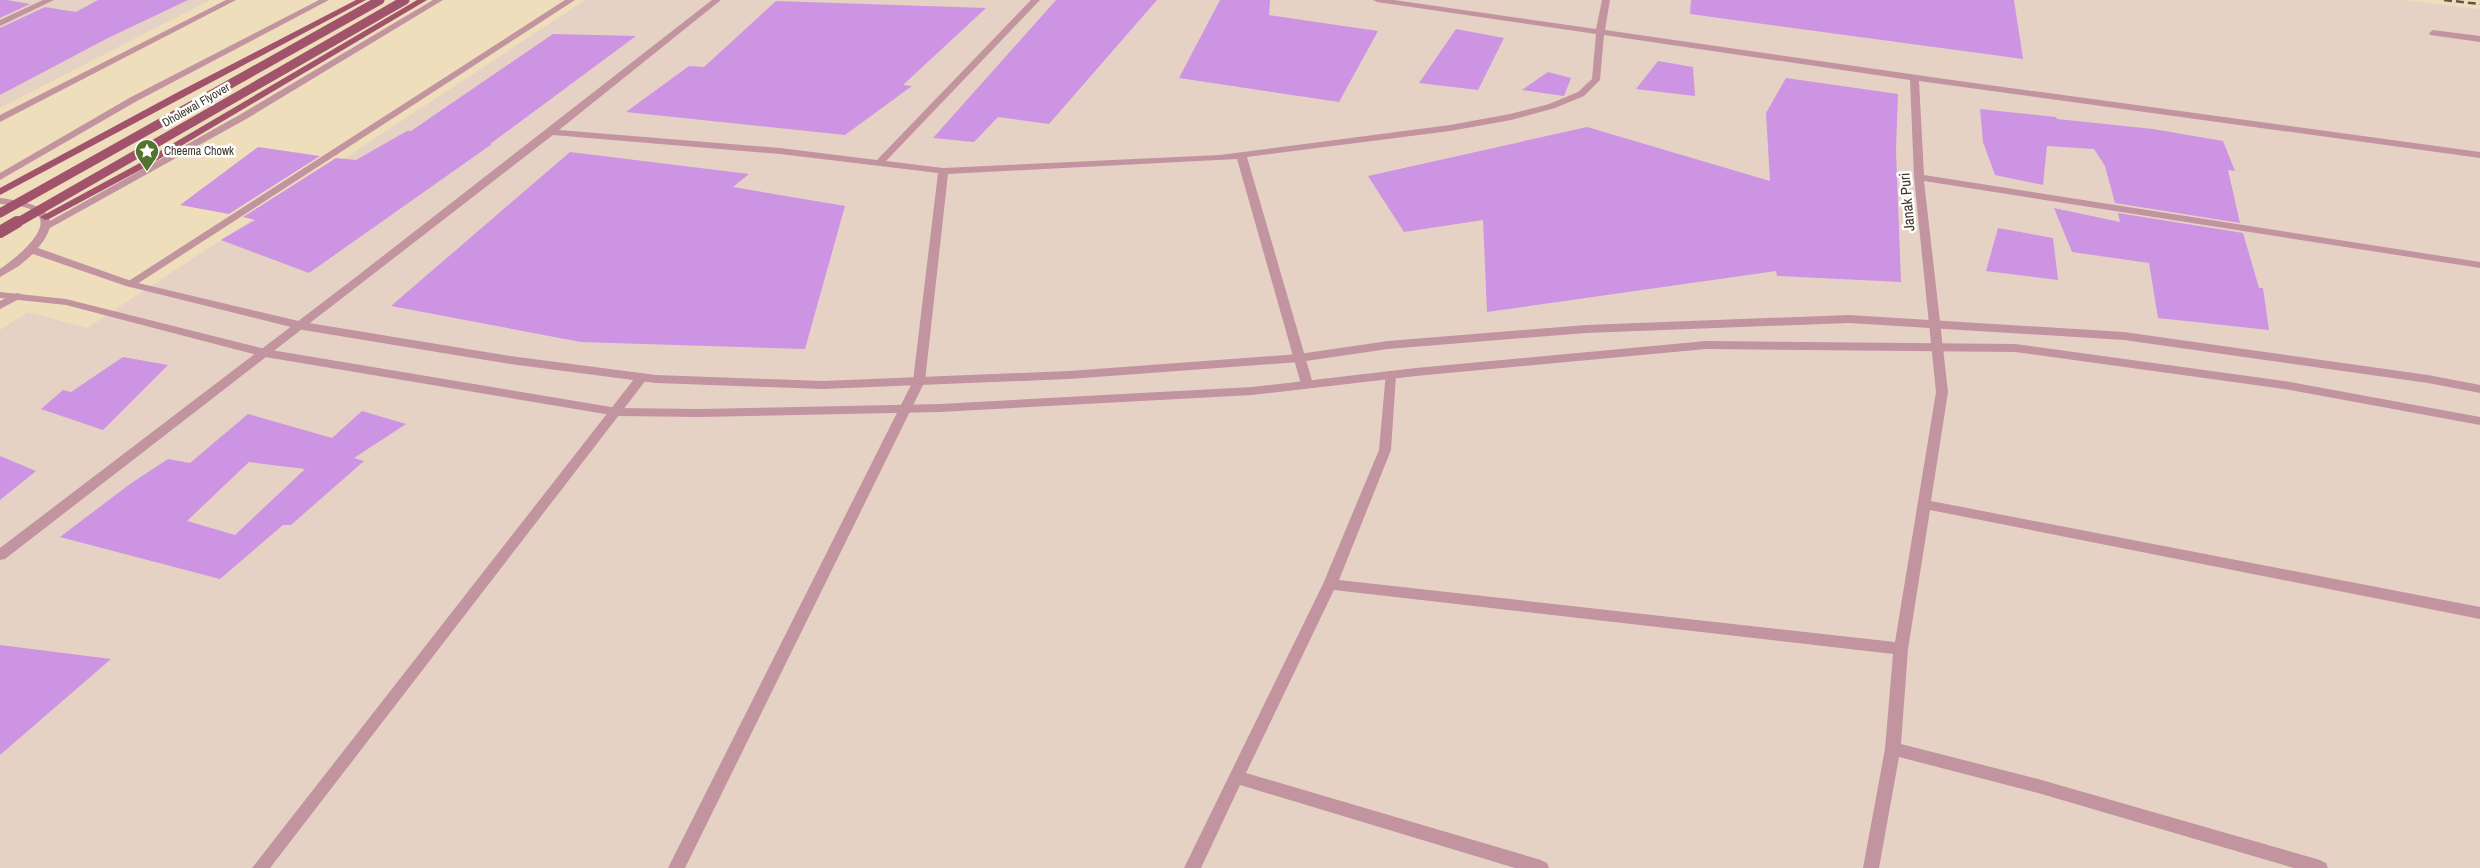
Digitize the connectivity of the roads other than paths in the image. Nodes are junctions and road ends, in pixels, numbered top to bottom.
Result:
1 (50, 0) edge
2 (232, 0) edge
3 (325, 0) edge
4 (362, 0) edge
5 (380, 0) edge
6 (405, 0) edge
7 (423, 0) edge
8 (439, 0) edge
9 (571, 0) edge
10 (717, 0) edge
11 (1036, 0) edge
12 (1378, 0) edge
13 (1606, 0) edge
14 (1409, 2) edge
15 (0, 23) edge
16 (1600, 33) junction
17 (2433, 33) dead end
18 (2480, 39) edge
19 (1914, 78) junction
20 (0, 119) edge
21 (553, 132) junction
22 (1241, 155) junction
23 (2480, 155) edge
24 (879, 164) junction
25 (943, 171) junction
26 (0, 176) edge
27 (1919, 177) junction
28 (0, 192) edge
29 (0, 201) edge
30 (0, 214) edge
31 (45, 221) junction
32 (0, 232) edge
33 (33, 250) junction
34 (2480, 265) edge
35 (0, 274) edge
36 (130, 284) junction
37 (0, 295) edge
38 (17, 296) junction
39 (0, 306) edge
40 (1933, 323) junction
41 (303, 326) junction
42 (1936, 347) junction
43 (265, 353) junction
44 (1299, 358) junction
45 (1390, 375) junction
46 (642, 377) junction
47 (919, 381) junction
48 (1307, 384) junction
49 (2480, 389) edge
50 (906, 408) junction
51 (617, 412) junction
52 (2480, 421) edge
53 (1924, 504) junction
54 (0, 555) edge
55 (1330, 584) junction
56 (2480, 613) edge
57 (1901, 649) junction
58 (1893, 749) junction
59 (1236, 777) junction
60 (260, 868) edge
61 (676, 868) edge
62 (1192, 868) edge
63 (1541, 868) edge
64 (1871, 868) edge
65 (2320, 868) edge

1 - 15 street
2 - 20 street
3 - 26 street
4 - 28 main road
5 - 30 main road, Dholewal Flyover, bridge
6 - 32 main road, Dholewal Flyover, bridge
7 - 31 main road
8 - 31 street
9 - 36 street
10 - 21 street
11 - 24 street
12 - 14 street
13 - 16 street
14 - 16 street
16 - 19 street
16 - 22 street
17 - 18 street
19 - 23 street
19 - 27 street, Janak Puri
21 - 24 street
21 - 41 street
22 - 25 street
22 - 44 street
24 - 25 street
25 - 47 street
27 - 34 street
27 - 40 street, Janak Puri
29 - 31 street
31 - 33 street
33 - 35 street
33 - 36 street
36 - 41 street
37 - 38 street
38 - 39 street
38 - 43 street
40 - 42 street, Janak Puri
40 - 44 street
40 - 49 street
41 - 43 street
41 - 46 street
42 - 45 street
42 - 52 street
42 - 53 street, Janak Puri
43 - 51 street
43 - 54 street
44 - 47 street
44 - 48 street
45 - 48 street
45 - 55 street
46 - 47 street
46 - 51 street
47 - 50 street
48 - 50 street
50 - 51 street
50 - 61 street
51 - 60 street
53 - 56 street
53 - 57 street, Janak Puri
55 - 57 street
55 - 59 street
57 - 58 street, Janak Puri
58 - 64 street, Janak Puri
58 - 65 street
59 - 62 street
59 - 63 street

